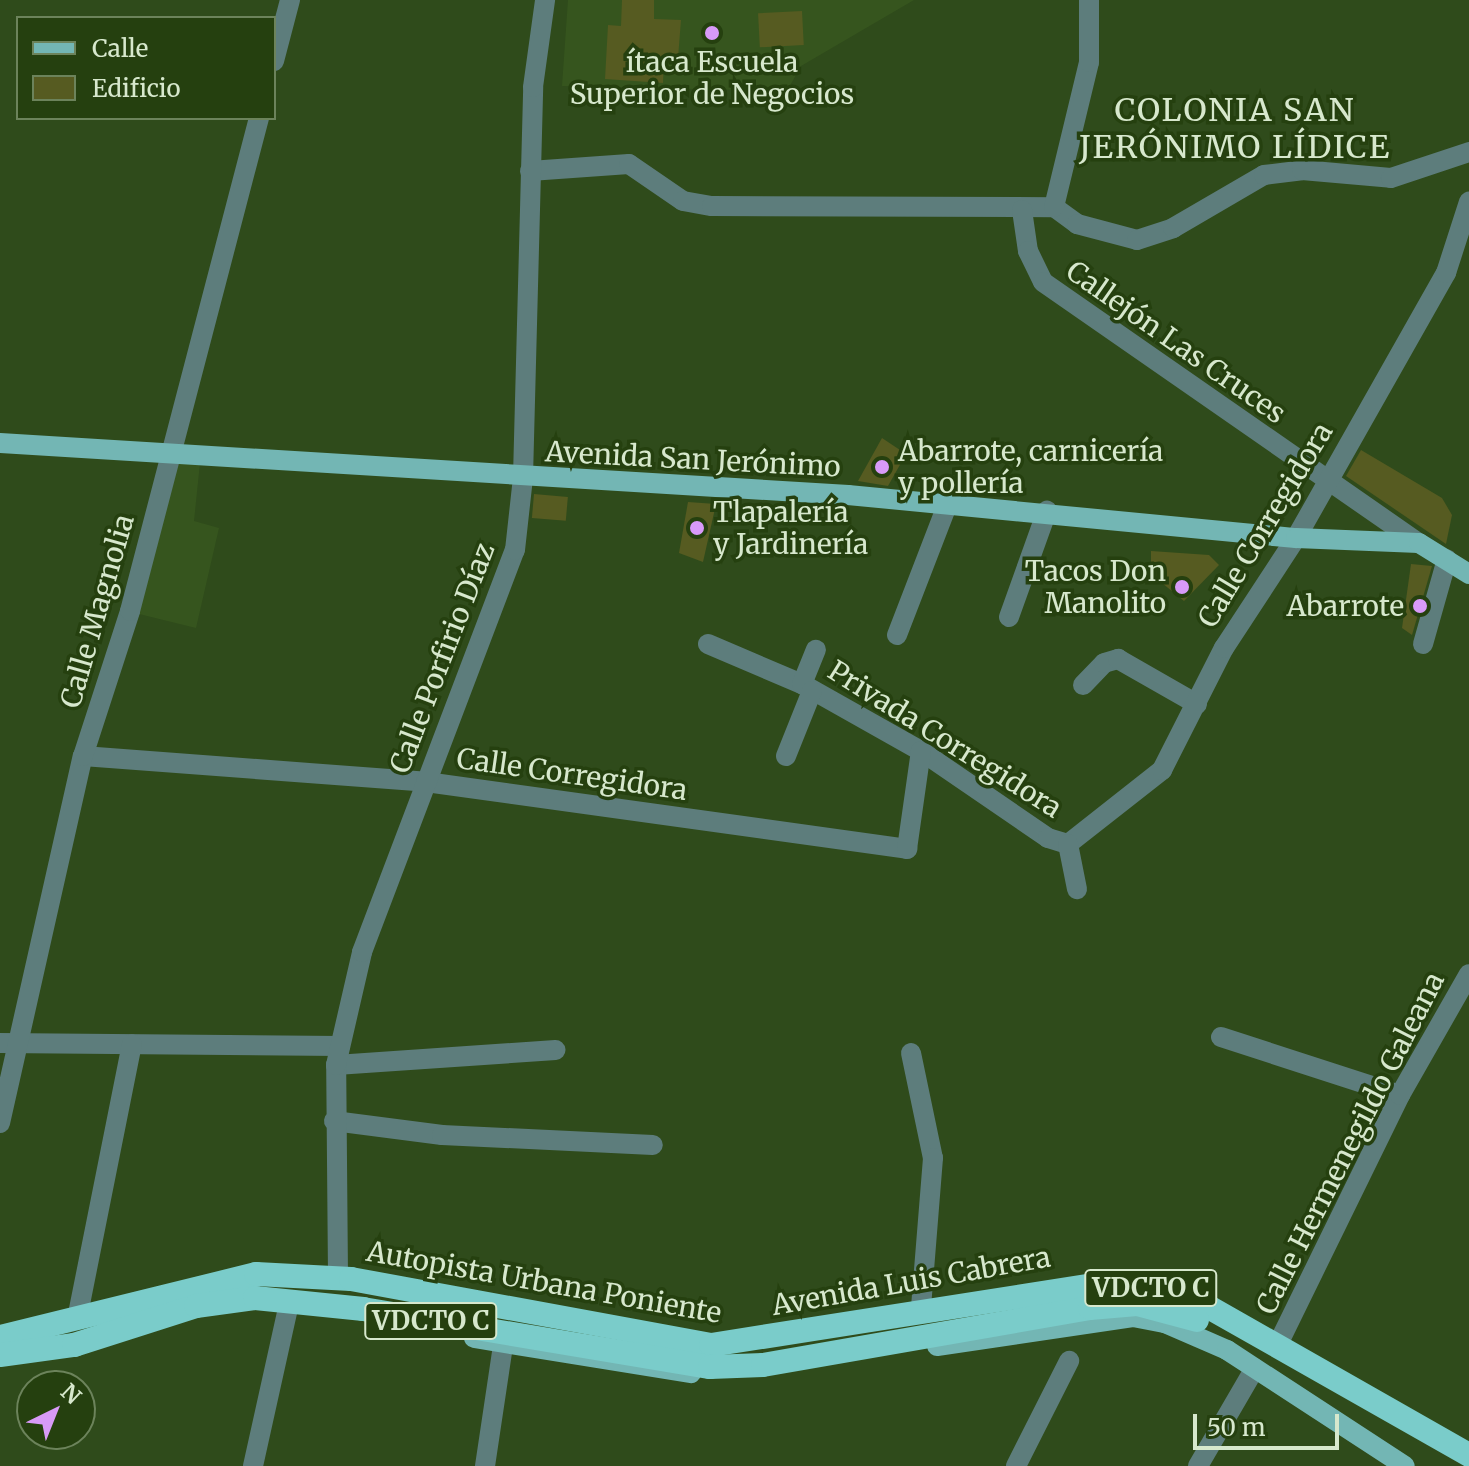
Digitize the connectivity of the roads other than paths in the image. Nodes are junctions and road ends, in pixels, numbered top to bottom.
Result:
1 (290, 0) edge
2 (545, 0) edge
3 (1089, 0) edge
4 (276, 53) edge
5 (258, 120) edge
6 (1469, 152) edge
7 (530, 171) junction
8 (1469, 202) edge
9 (1054, 207) junction
10 (1022, 210) junction
11 (0, 443) edge
12 (168, 453) junction
13 (523, 477) junction
14 (1326, 483) junction
15 (948, 503) junction
16 (1047, 511) junction
17 (1296, 538) junction
18 (1419, 543) junction
19 (1447, 559) junction
20 (1469, 574) edge
21 (1009, 617) dead end
22 (897, 635) dead end
23 (708, 644) dead end
24 (1423, 644) dead end
25 (816, 650) dead end
26 (1083, 685) dead end
27 (807, 688) junction
28 (1197, 704) junction
29 (921, 751) junction
30 (83, 756) junction
31 (786, 756) dead end
32 (426, 782) junction
33 (1068, 844) junction
34 (1077, 889) dead end
35 (1469, 975) edge
36 (1221, 1037) dead end
37 (9, 1044) edge
38 (132, 1044) junction
39 (555, 1050) dead end
40 (911, 1053) dead end
41 (338, 1056) junction
42 (1400, 1095) junction
43 (334, 1121) junction
44 (0, 1123) edge
45 (653, 1145) dead end
46 (338, 1275) junction
47 (168, 1288) junction
48 (134, 1298) junction
49 (289, 1304) junction
50 (921, 1306) junction
51 (78, 1314) junction
52 (179, 1320) junction
53 (0, 1326) edge
54 (0, 1336) edge
55 (1281, 1338) junction
56 (503, 1345) junction
57 (0, 1355) edge
58 (1069, 1361) dead end
59 (0, 1362) edge
60 (1255, 1368) junction
61 (1469, 1443) edge
62 (1469, 1455) edge
63 (253, 1466) edge
64 (485, 1466) edge
65 (1016, 1466) edge
66 (1198, 1466) edge
67 (1405, 1466) edge
68 (1456, 1466) edge

1 - 4 street
2 - 7 street, Calle Porfirio Díaz
3 - 9 street
5 - 12 street, Calle Magnolia
6 - 9 street
7 - 10 street
7 - 13 street, Calle Porfirio Díaz
8 - 14 street, Calle Corregidora
9 - 10 street
10 - 14 street, Callejón Las Cruces
11 - 12 main road, Avenida San Jerónimo
12 - 13 main road, Avenida San Jerónimo
12 - 30 street, Calle Magnolia
13 - 15 main road, Avenida San Jerónimo
13 - 32 street, Calle Porfirio Díaz
14 - 17 street, Calle Corregidora
14 - 18 street, Callejón Las Cruces
15 - 16 main road, Avenida San Jerónimo
15 - 22 street
16 - 17 main road, Avenida San Jerónimo
16 - 21 street
17 - 18 main road, Avenida San Jerónimo
17 - 28 street, Calle Corregidora
18 - 19 main road, Avenida San Jerónimo
19 - 20 main road, Avenida San Jerónimo
19 - 24 street
23 - 27 street, Privada Corregidora
25 - 27 street
26 - 28 street
27 - 29 street, Privada Corregidora
27 - 31 street
28 - 33 street, Calle Corregidora
29 - 32 street, Calle Corregidora
29 - 33 street, Privada Corregidora
30 - 32 street, Calle Corregidora
30 - 37 street, Calle Magnolia
32 - 41 street, Calle Porfirio Díaz
33 - 34 street, Privada Corregidora
35 - 42 street, Calle Hermenegildo Galeana
36 - 42 street
37 - 38 street
37 - 44 street, Calle Magnolia
38 - 41 street
38 - 51 street
39 - 41 street
40 - 50 street
41 - 43 street, Calle Porfirio Díaz
42 - 55 street, Calle Hermenegildo Galeana
43 - 45 street
43 - 46 street, Calle Porfirio Díaz
46 - 47 main road, Avenida Luis Cabrera
46 - 50 main road, Avenida Luis Cabrera
47 - 48 main road, Avenida Luis Cabrera
47 - 52 main road
48 - 51 main road, Avenida Luis Cabrera
48 - 54 main road
49 - 52 main road
49 - 56 main road
49 - 63 street
50 - 55 main road, Avenida Luis Cabrera
51 - 53 main road, Avenida Luis Cabrera
52 - 59 main road
54 - 62 highway, Autopista Urbana Poniente / VDCTO C
55 - 61 main road, Avenida Luis Cabrera
56 - 60 main road
56 - 64 street
57 - 68 highway, Autopista Urbana Poniente / VDCTO C
58 - 65 street
60 - 66 street
60 - 67 main road

